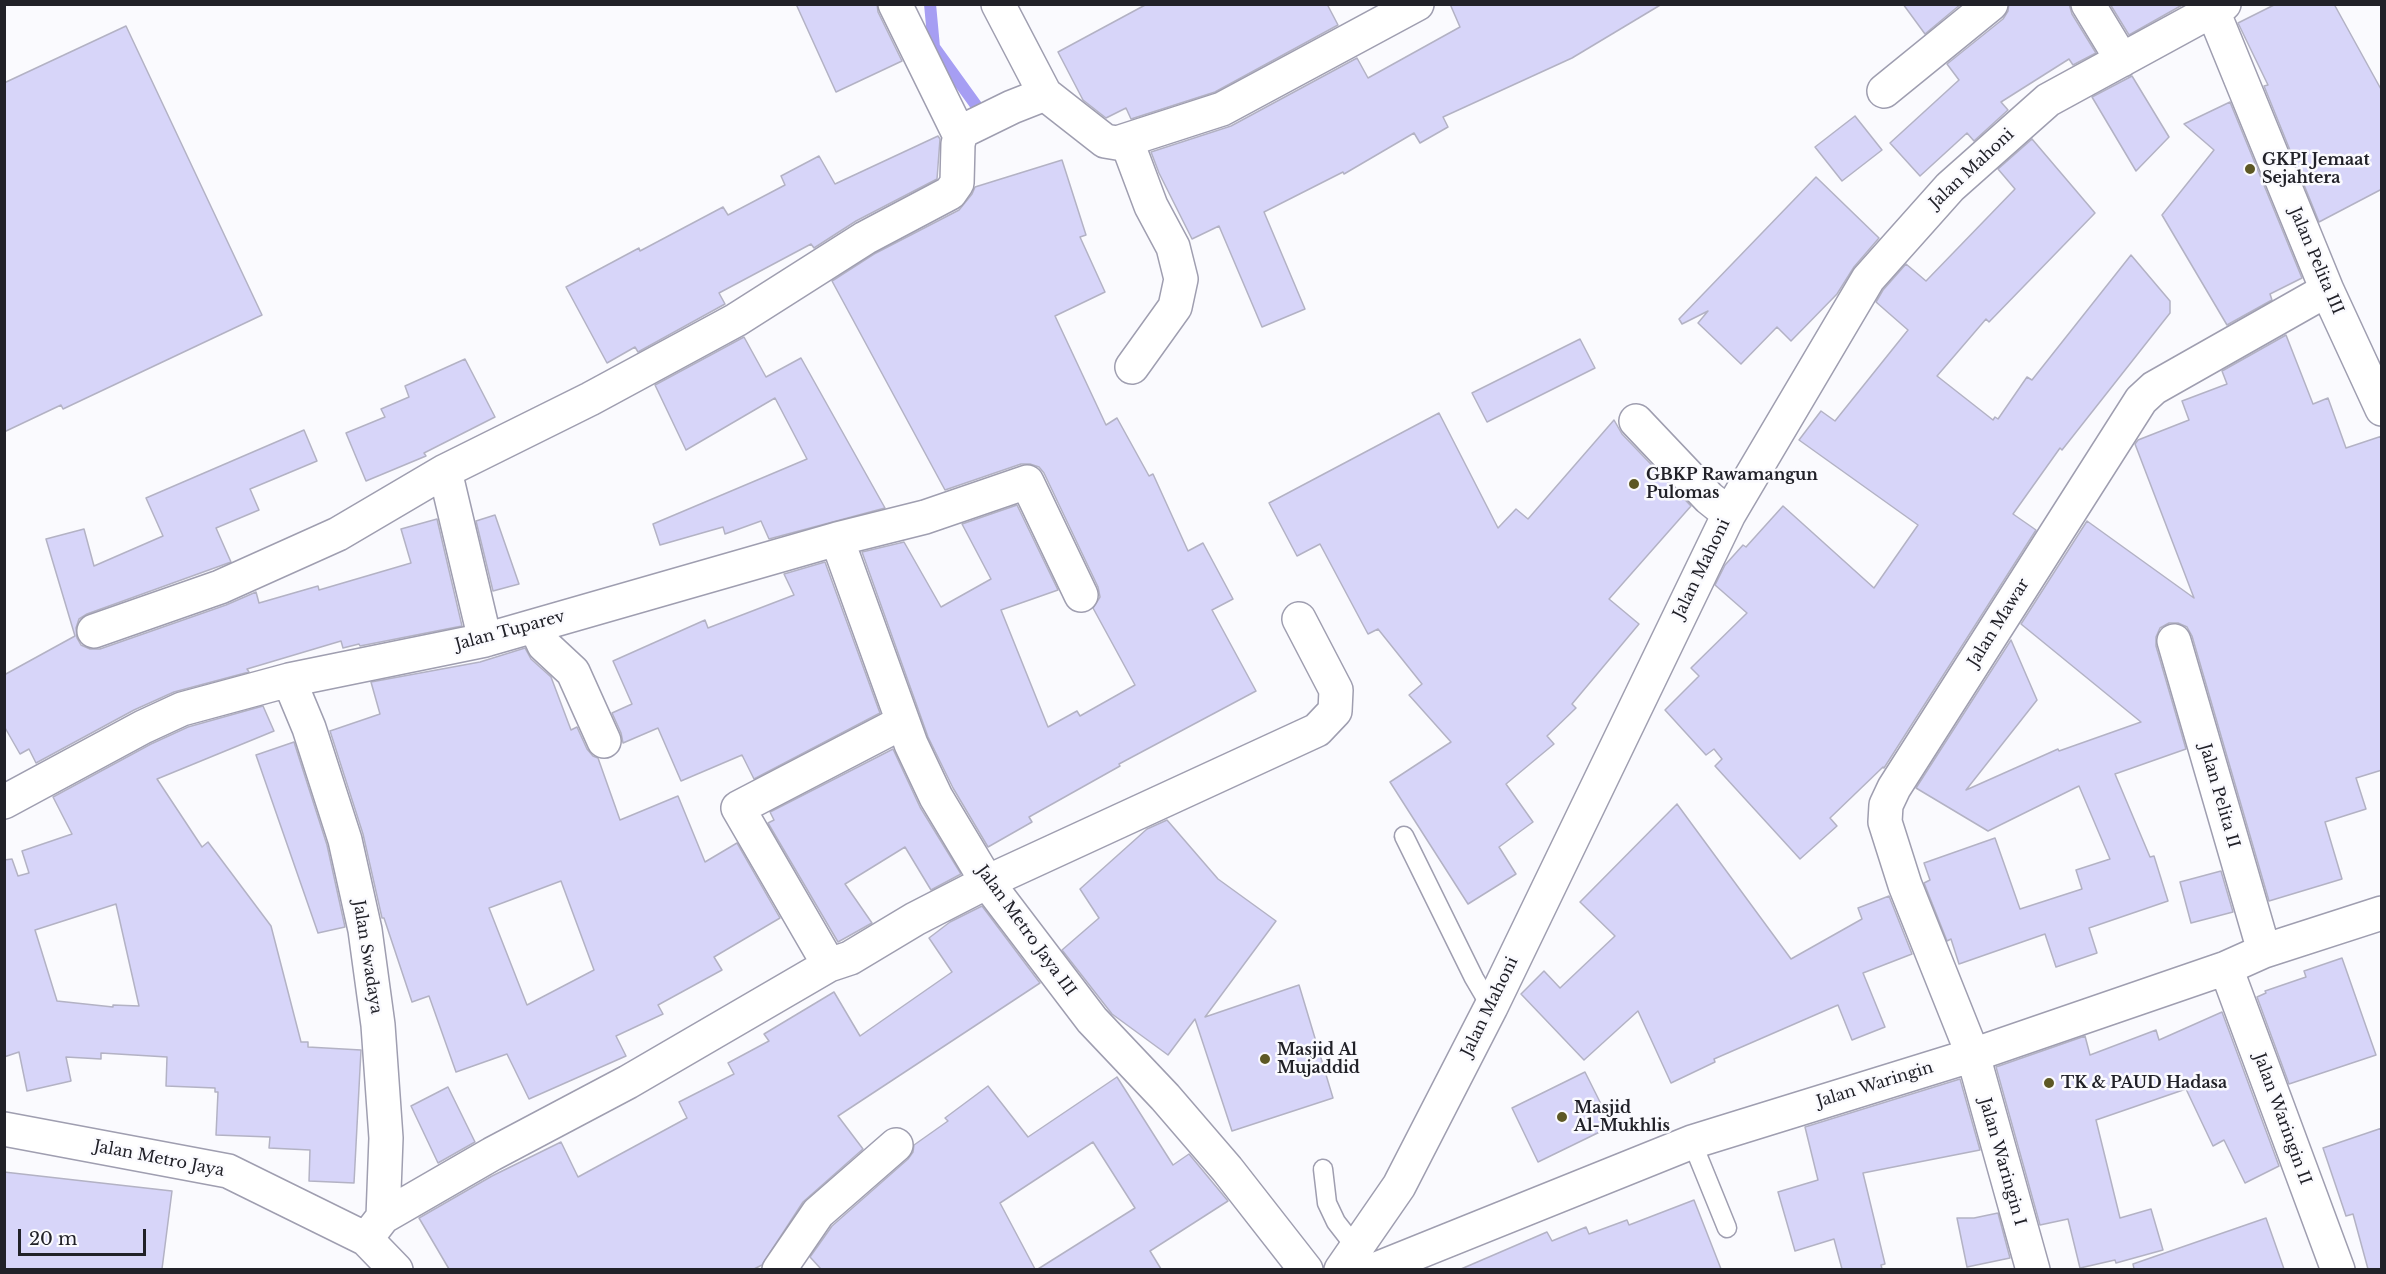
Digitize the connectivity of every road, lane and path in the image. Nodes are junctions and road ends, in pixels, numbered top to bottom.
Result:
1 (895, 4) edge
2 (998, 4) edge
3 (1417, 4) edge
4 (1991, 4) edge
5 (2088, 4) edge
6 (2219, 8) edge
7 (2122, 60) junction
8 (1884, 91) dead end
9 (1045, 94) junction
10 (962, 133) junction
11 (1127, 142) junction
12 (2327, 290) junction
13 (1132, 366) dead end
14 (2382, 409) edge
15 (1636, 421) dead end
16 (445, 471) junction
17 (1729, 514) junction
18 (837, 539) junction
19 (1081, 596) dead end
20 (1299, 619) dead end
21 (535, 626) junction
22 (94, 631) dead end
23 (485, 640) junction
24 (2174, 641) dead end
25 (290, 680) junction
26 (903, 722) junction
27 (604, 741) dead end
28 (4, 802) edge
29 (1404, 836) dead end
30 (987, 882) junction
31 (2382, 914) edge
32 (2264, 951) junction
33 (829, 965) junction
34 (2226, 968) junction
35 (1491, 1007) junction
36 (1973, 1055) junction
37 (4, 1129) edge
38 (1692, 1142) junction
39 (896, 1145) dead end
40 (1323, 1169) dead end
41 (374, 1228) junction
42 (1727, 1228) dead end
43 (1426, 1259) edge
44 (1357, 1263) edge
45 (396, 1269) edge
46 (779, 1269) edge
47 (1306, 1269) edge
48 (2033, 1269) edge
49 (2338, 1269) edge

1 - 10 street
2 - 9 street
3 - 11 street
4 - 8 street
5 - 7 street
6 - 7 street, Jalan Mahoni
6 - 12 street, Jalan Pelita III
7 - 17 street, Jalan Mahoni
9 - 10 street
9 - 11 street
10 - 16 street
11 - 13 street
12 - 14 street, Jalan Pelita III
12 - 36 street, Jalan Mawar
15 - 17 street
16 - 22 street
16 - 23 street
17 - 35 street, Jalan Mahoni
18 - 19 street, Jalan Tuparev
18 - 21 street, Jalan Tuparev
18 - 26 street, Jalan Metro Jaya III
20 - 30 street
21 - 23 street, Jalan Tuparev
21 - 27 street
23 - 25 street, Jalan Tuparev
24 - 32 street, Jalan Pelita II
25 - 28 street, Jalan Tuparev
25 - 41 street, Jalan Swadaya
26 - 30 street, Jalan Metro Jaya III
26 - 33 street
29 - 35 lane
30 - 33 street
30 - 47 street, Jalan Metro Jaya III
31 - 32 street, Jalan Waringin
32 - 34 street, Jalan Waringin
33 - 41 street
34 - 36 street, Jalan Waringin
34 - 49 street, Jalan Waringin II
35 - 44 street, Jalan Mahoni
36 - 38 street, Jalan Waringin
36 - 48 street, Jalan Waringin I
37 - 41 street, Jalan Metro Jaya
38 - 42 lane
38 - 43 street, Jalan Waringin
39 - 46 street
40 - 44 lane
41 - 45 street, Jalan Metro Jaya
43 - 44 street, Jalan Waringin

